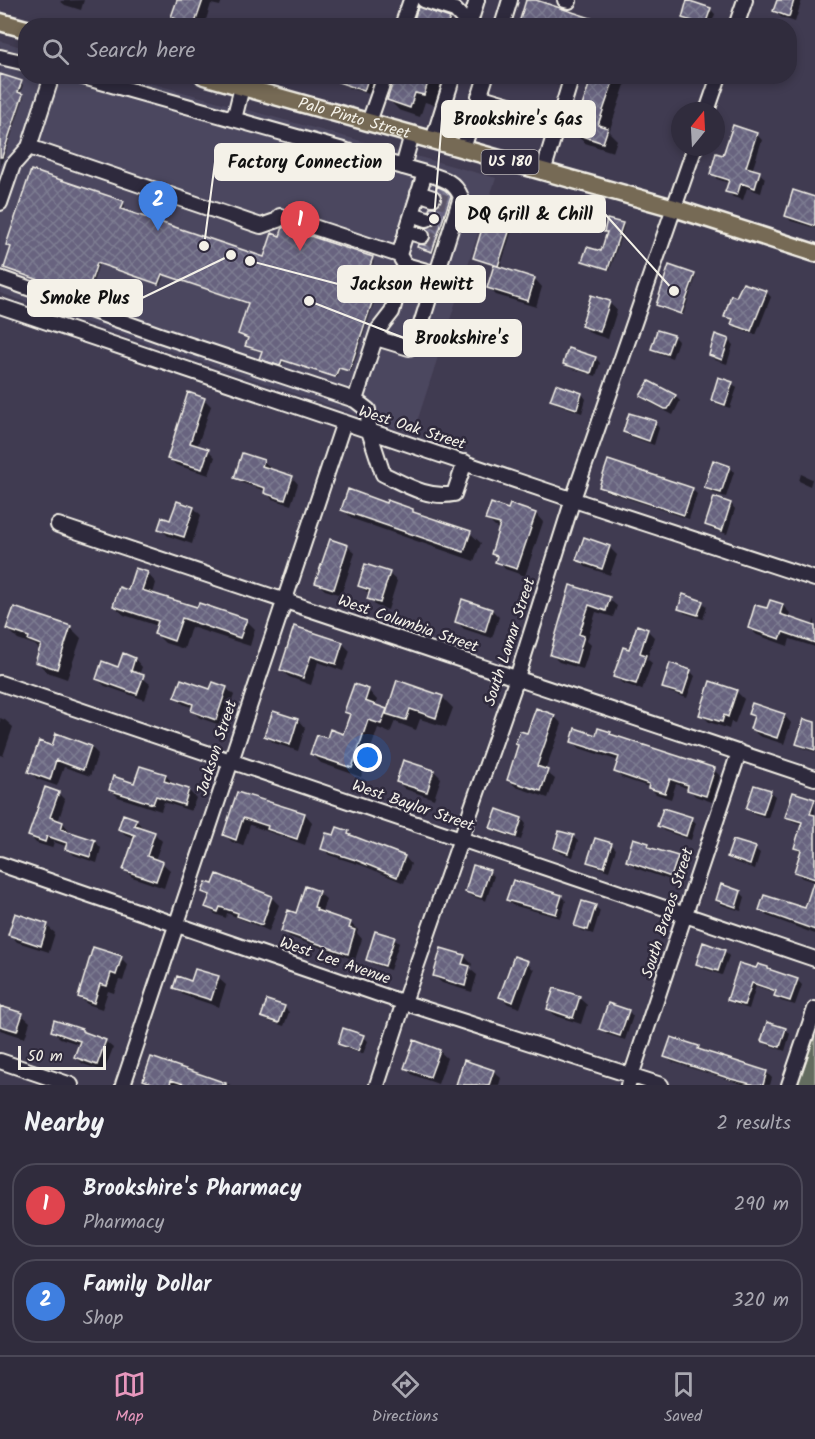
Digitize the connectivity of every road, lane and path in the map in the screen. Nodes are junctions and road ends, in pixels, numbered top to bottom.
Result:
1 (411, 0) edge
2 (424, 0) edge
3 (477, 0) edge
4 (510, 0) edge
5 (745, 0) edge
6 (405, 18) edge
7 (462, 18) edge
8 (471, 18) edge
9 (504, 18) edge
10 (739, 18) edge
11 (0, 22) edge
12 (18, 27) edge
13 (0, 57) edge
14 (18, 61) edge
15 (49, 84) edge
16 (109, 84) edge
17 (232, 84) edge
18 (382, 84) edge
19 (450, 84) edge
20 (483, 84) edge
21 (570, 84) edge
22 (716, 84) edge
23 (242, 87) junction
24 (479, 96) junction
25 (710, 102) edge
26 (234, 119) junction
27 (559, 120) junction
28 (369, 122) junction
29 (412, 134) junction
30 (433, 140) junction
31 (29, 147) junction
32 (463, 149) junction
33 (692, 156) edge
34 (403, 167) junction
35 (543, 172) junction
36 (425, 173) junction
37 (418, 193) junction
38 (446, 202) junction
39 (0, 203) edge
40 (674, 208) junction
41 (412, 214) junction
42 (439, 223) junction
43 (406, 231) junction
44 (434, 240) junction
45 (815, 253) edge
46 (402, 260) junction
47 (436, 274) junction
48 (6, 280) edge
49 (2, 307) edge
50 (157, 334) junction
51 (376, 338) junction
52 (149, 356) junction
53 (355, 400) junction
54 (345, 422) junction
55 (369, 430) junction
56 (465, 462) junction
57 (573, 499) junction
58 (58, 525) dead end
59 (815, 579) edge
60 (284, 600) junction
61 (517, 678) junction
62 (0, 683) edge
63 (739, 752) junction
64 (230, 761) junction
65 (815, 778) edge
66 (462, 840) junction
67 (1, 867) edge
68 (685, 915) junction
69 (178, 924) junction
70 (815, 959) edge
71 (404, 1002) junction
72 (815, 1009) edge
73 (0, 1061) edge
74 (630, 1080) edge
75 (71, 1085) edge
76 (123, 1085) edge
77 (377, 1085) edge
78 (661, 1085) edge
79 (789, 1085) edge

1 - 6 street
2 - 7 street
3 - 8 street
4 - 9 street
5 - 10 street
11 - 12 main road
13 - 14 street
15 - 31 street
16 - 26 street
17 - 23 main road, Palo Pinto Street / US 180
18 - 28 street
19 - 30 street
20 - 24 street
21 - 27 street
22 - 25 street
23 - 26 street
23 - 28 main road, Palo Pinto Street / US 180
24 - 27 street
24 - 32 street
26 - 34 street
27 - 35 street
28 - 29 main road, Palo Pinto Street / US 180
29 - 30 main road, Palo Pinto Street / US 180
29 - 34 street
30 - 32 main road, Palo Pinto Street / US 180
31 - 39 street
31 - 46 street
32 - 35 main road, Palo Pinto Street / US 180
33 - 40 street, South Lamar Street
34 - 36 street
35 - 40 main road, Palo Pinto Street / US 180
36 - 37 street
36 - 38 street
37 - 38 street
37 - 41 street
38 - 42 street
40 - 45 main road, Palo Pinto Street / US 180
40 - 57 street, South Lamar Street
41 - 42 street
41 - 43 street
42 - 44 street
43 - 44 street
43 - 46 street
44 - 47 street
46 - 47 street
46 - 51 street
47 - 51 street
48 - 49 street
48 - 50 street
49 - 52 street, West Oak Street
50 - 52 street
50 - 53 street
51 - 53 street
52 - 54 street, West Oak Street
53 - 55 street
54 - 55 street, West Oak Street
54 - 60 street, Jackson Street
55 - 56 street, West Oak Street
55 - 56 street
56 - 57 street, West Oak Street
57 - 59 street, West Oak Street
57 - 61 street, South Lamar Street
58 - 60 street, West Columbia Street
60 - 61 street, West Columbia Street
60 - 64 street, Jackson Street
61 - 63 street, West Columbia Street
61 - 66 street, South Lamar Street
62 - 64 street, West Baylor Street
63 - 65 street, West Columbia Street
63 - 68 street, South Brazos Street
64 - 66 street, West Baylor Street
64 - 69 street, Jackson Street
66 - 68 street, West Baylor Street
66 - 71 street, South Lamar Street
67 - 69 street, West Lee Avenue
68 - 70 street, West Baylor Street
68 - 74 street, South Brazos Street
69 - 71 street, West Lee Avenue
69 - 76 street, Jackson Street
71 - 74 street, West Lee Avenue
71 - 77 street, South Lamar Street
72 - 79 street
73 - 75 street
74 - 78 street, West Lee Avenue

